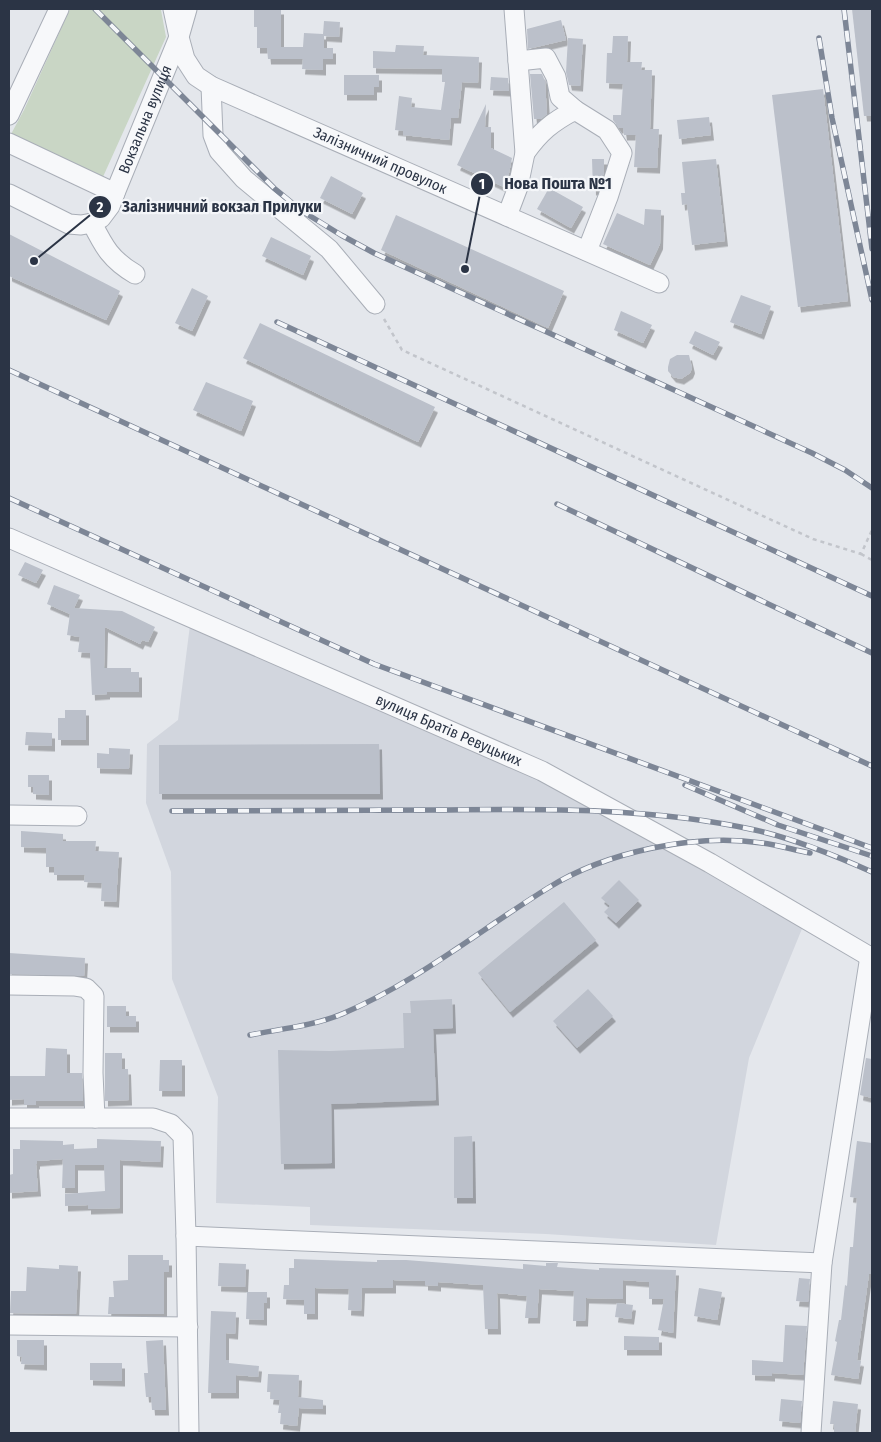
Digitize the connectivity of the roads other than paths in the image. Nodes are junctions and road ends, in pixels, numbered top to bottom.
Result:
1 (58, 9) edge
2 (173, 9) edge
3 (187, 9) edge
4 (514, 9) edge
5 (179, 37) junction
6 (518, 61) junction
7 (211, 86) junction
8 (575, 110) junction
9 (9, 115) edge
10 (9, 143) edge
11 (525, 153) junction
12 (116, 192) junction
13 (9, 194) edge
14 (507, 216) junction
15 (92, 223) junction
16 (588, 251) junction
17 (135, 274) dead end
18 (659, 283) dead end
19 (375, 304) road end
20 (9, 538) edge
21 (9, 815) edge
22 (76, 816) dead end
23 (871, 957) edge
24 (9, 985) edge
25 (9, 1118) edge
26 (95, 1118) junction
27 (186, 1236) junction
28 (822, 1264) junction
29 (9, 1325) edge
30 (188, 1327) junction
31 (189, 1433) edge
32 (811, 1433) edge

1 - 9 street
2 - 5 street
3 - 5 street, Вокзальна вулиця
4 - 6 street
5 - 7 street, Залізничний провулок
5 - 12 street, Вокзальна вулиця
6 - 8 street
6 - 11 street
7 - 14 street, Залізничний провулок
7 - 19 street
8 - 11 street
8 - 16 street
10 - 12 street
11 - 14 street
12 - 15 street, Вокзальна вулиця
13 - 15 street
14 - 16 street, Залізничний провулок
15 - 17 street
16 - 18 street, Залізничний провулок
20 - 23 street, вулиця Братів Ревуцьких
21 - 22 street
23 - 28 street
24 - 26 street
25 - 26 street
26 - 27 street
27 - 28 street
27 - 30 street
28 - 32 street
29 - 30 street
30 - 31 street

